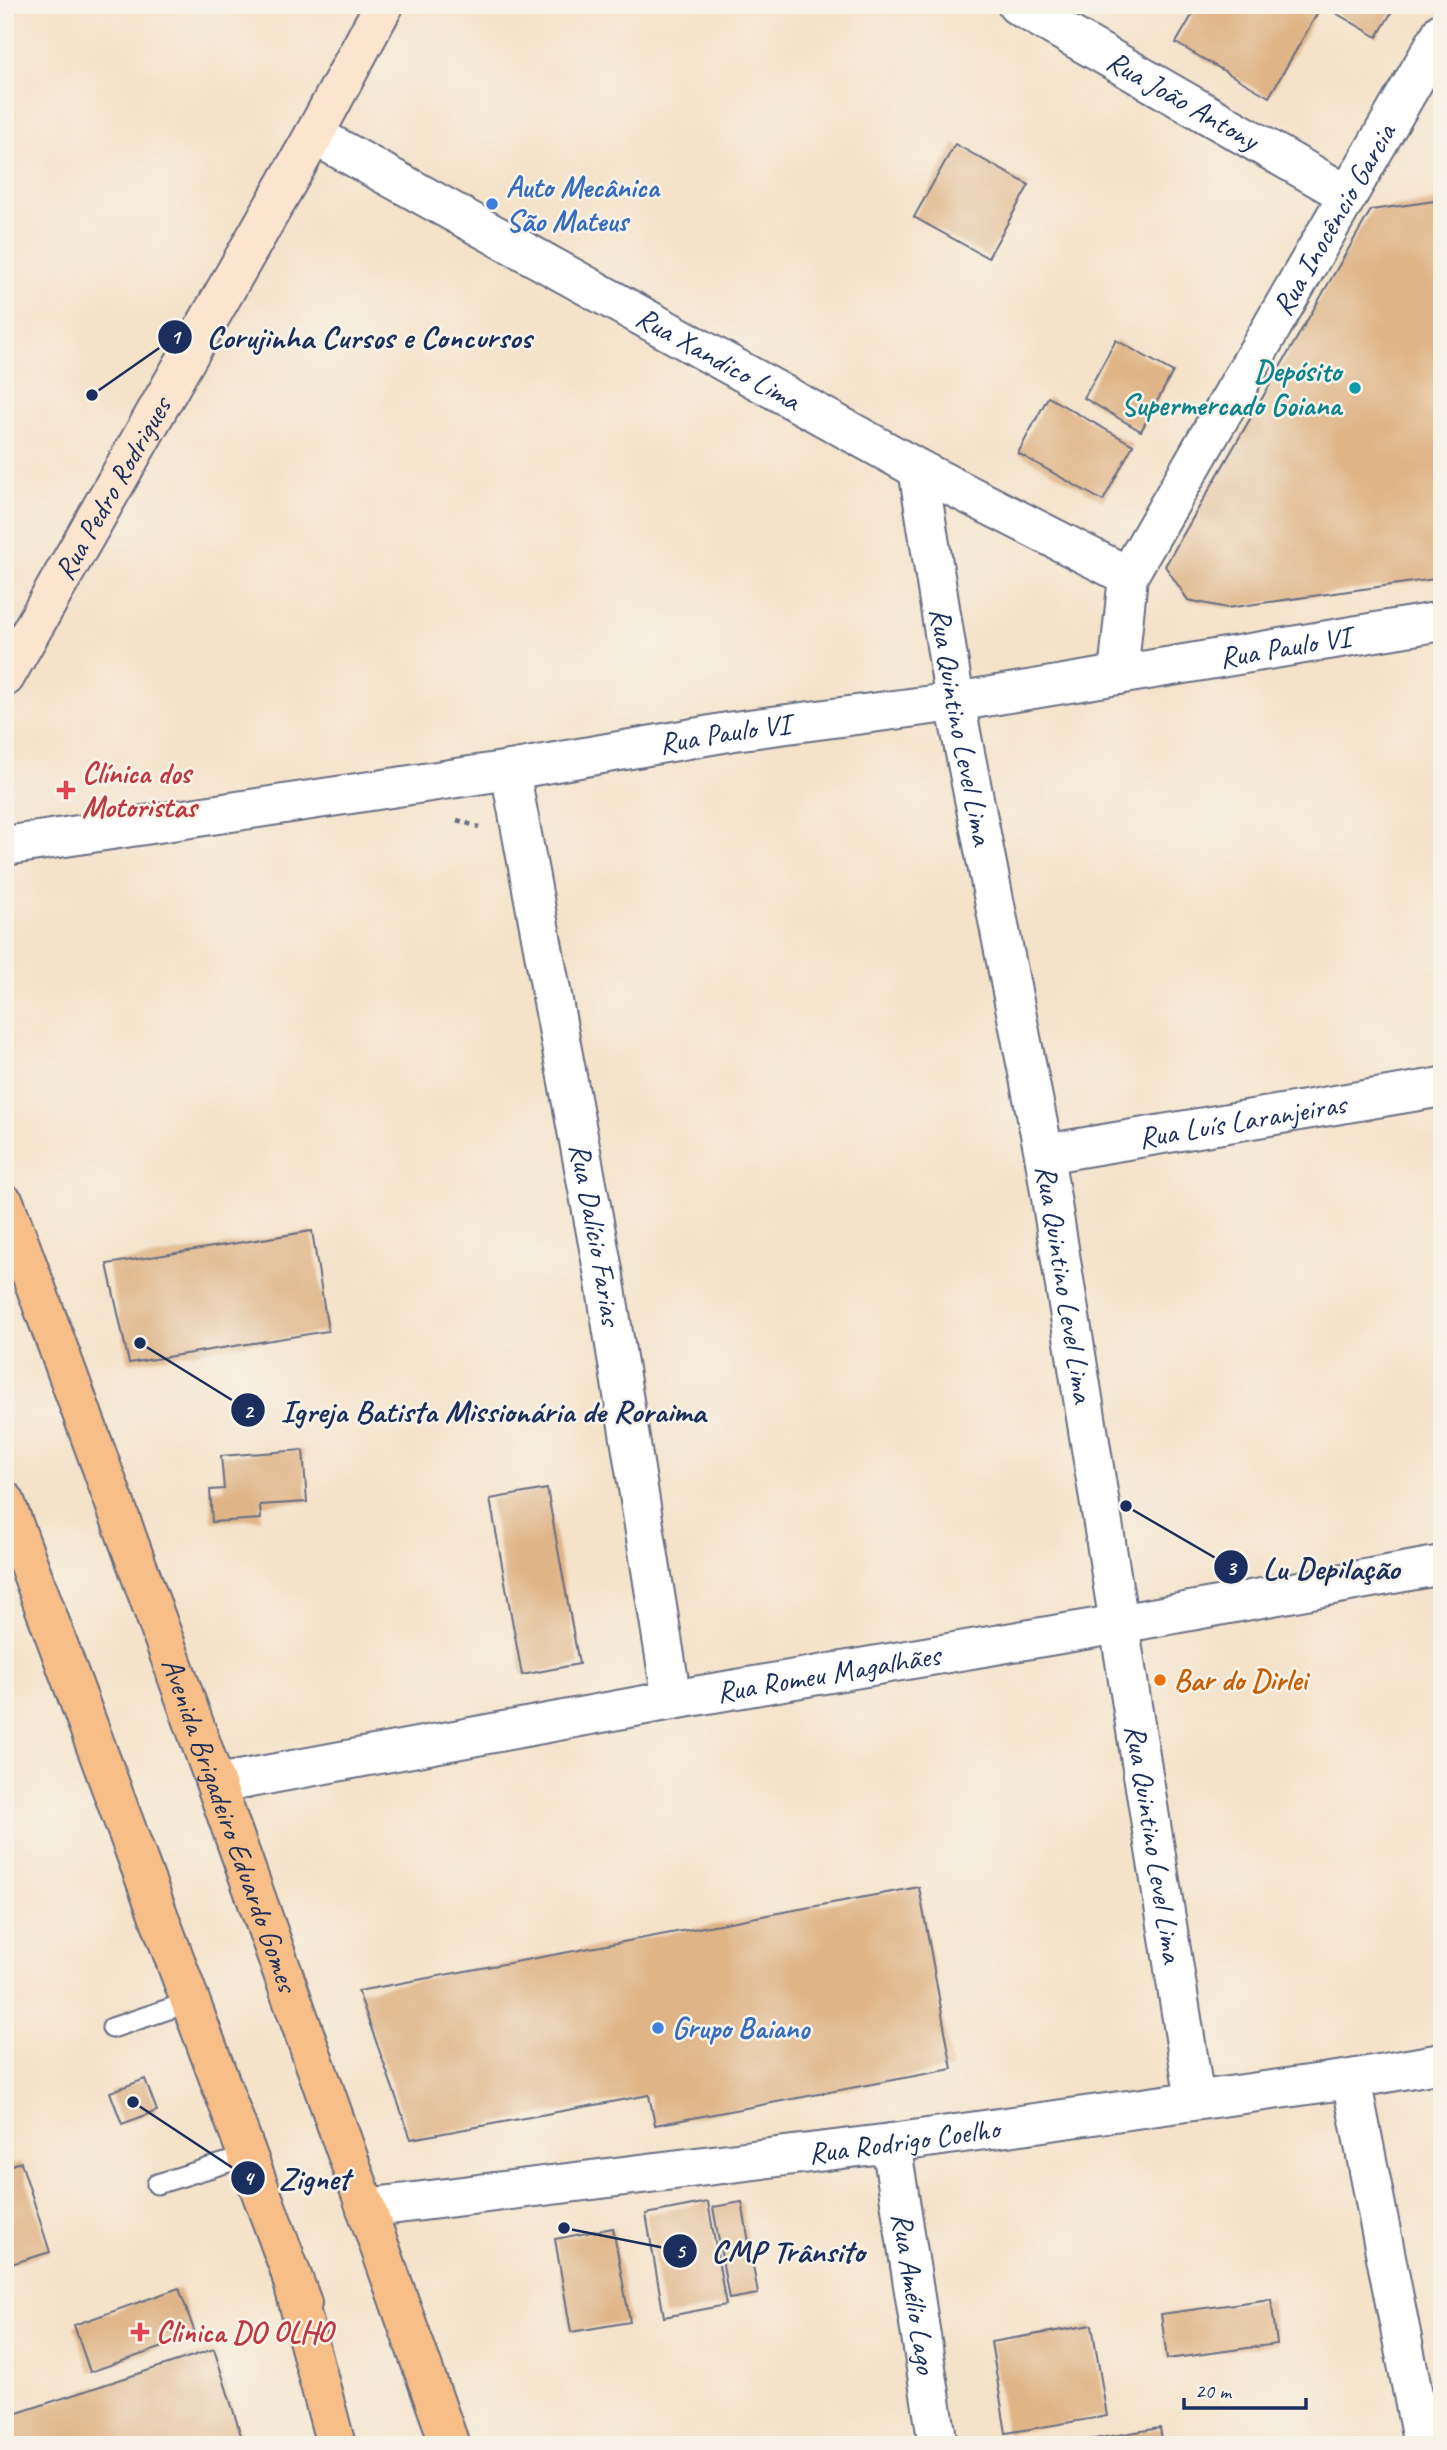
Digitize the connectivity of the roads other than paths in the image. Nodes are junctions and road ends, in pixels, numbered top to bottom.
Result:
1 (384, 5) edge
2 (1017, 5) edge
3 (1442, 33) edge
4 (314, 135) junction
5 (1348, 195) junction
6 (918, 469) junction
7 (1128, 576) junction
8 (1442, 621) edge
9 (1118, 675) junction
10 (5, 677) edge
11 (956, 702) junction
12 (510, 770) junction
13 (5, 846) edge
14 (1442, 1087) edge
15 (1044, 1154) junction
16 (5, 1204) edge
17 (5, 1501) edge
18 (1442, 1565) edge
19 (1119, 1624) junction
20 (672, 1700) junction
21 (217, 1784) junction
22 (190, 2002) junction
23 (112, 2028) dead end
24 (1442, 2063) edge
25 (1351, 2079) junction
26 (1195, 2100) junction
27 (891, 2144) junction
28 (248, 2155) junction
29 (157, 2184) dead end
30 (366, 2208) junction
31 (290, 2271) junction
32 (336, 2445) edge
33 (352, 2445) edge
34 (450, 2445) edge
35 (938, 2445) edge
36 (1423, 2445) edge

1 - 4 main road, Rua Pedro Rodrigues
2 - 5 street, Rua João Antony
3 - 5 street, Rua Inocêncio Garcia
4 - 6 street, Rua Xandico Lima
4 - 10 main road, Rua Pedro Rodrigues
5 - 7 street, Rua Inocêncio Garcia
6 - 7 street, Rua Xandico Lima
6 - 11 street, Rua Quintino Level Lima
7 - 9 street, Rua Inocêncio Garcia
8 - 9 street, Rua Paulo VI
9 - 11 street, Rua Paulo VI
11 - 12 street, Rua Paulo VI
11 - 15 street, Rua Quintino Level Lima
12 - 13 street, Rua Paulo VI
12 - 20 street, Rua Dalício Farias
14 - 15 street, Rua Luís Laranjeiras
15 - 19 street, Rua Quintino Level Lima
16 - 21 main road, Avenida Brigadeiro Eduardo Gomes
17 - 22 main road
18 - 19 street, Rua Romeu Magalhães
19 - 20 street, Rua Romeu Magalhães
19 - 26 street, Rua Quintino Level Lima
20 - 21 street, Rua Romeu Magalhães
21 - 30 main road, Avenida Brigadeiro Eduardo Gomes
22 - 23 lane
22 - 28 main road
24 - 25 street, Rua Rodrigo Coelho
25 - 26 street, Rua Rodrigo Coelho
25 - 36 street
26 - 27 street, Rua Rodrigo Coelho
27 - 30 street, Rua Rodrigo Coelho
27 - 35 street, Rua Amélio Lago
28 - 29 lane
28 - 31 main road
30 - 34 main road, Avenida Brigadeiro Eduardo Gomes
31 - 32 main road
31 - 33 main road

